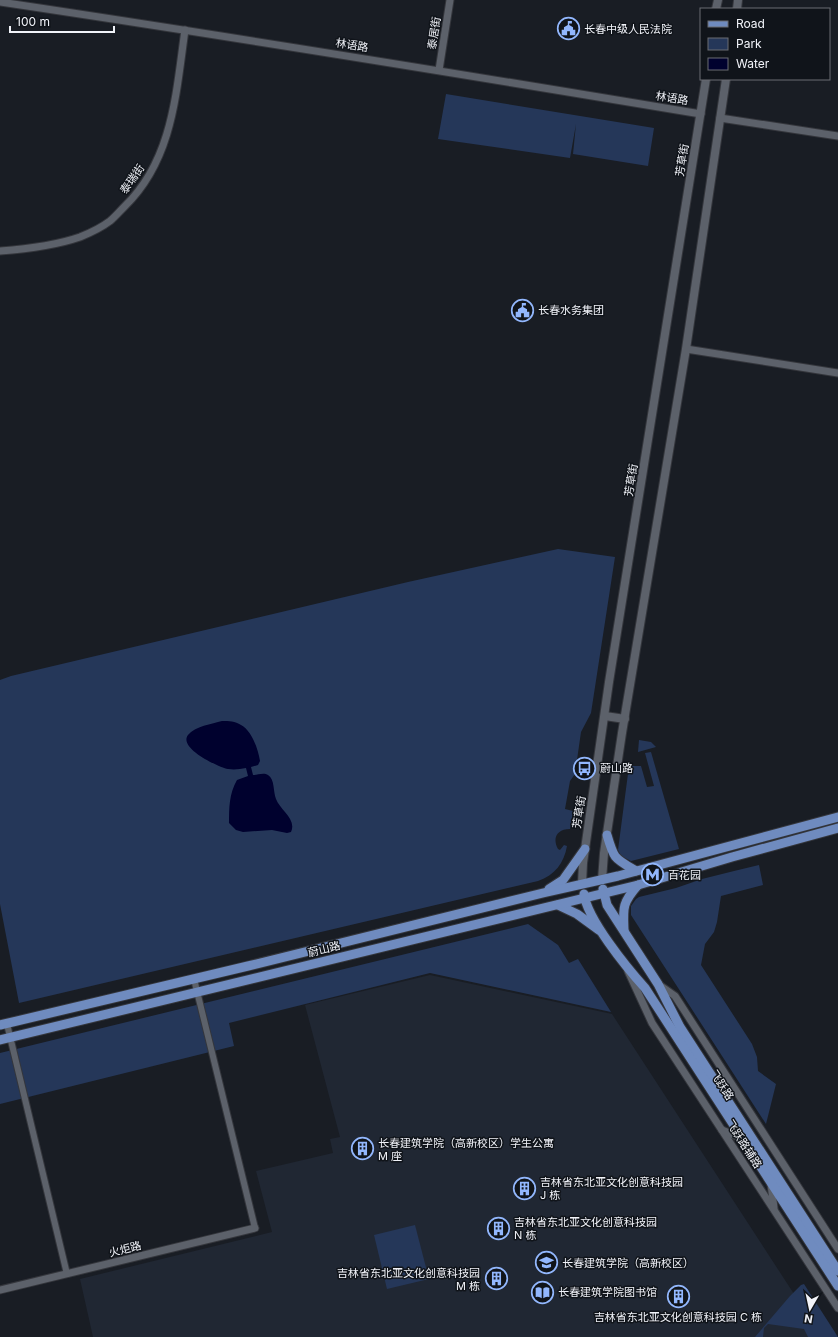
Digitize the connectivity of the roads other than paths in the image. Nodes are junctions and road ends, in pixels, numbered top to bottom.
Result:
1 (450, 0) edge
2 (0, 2) edge
3 (185, 30) junction
4 (439, 70) junction
5 (706, 80) edge
6 (726, 80) edge
7 (701, 114) junction
8 (720, 118) junction
9 (838, 136) edge
10 (0, 251) edge
11 (686, 349) junction
12 (838, 373) edge
13 (605, 716) junction
14 (625, 719) junction
15 (838, 817) edge
16 (838, 828) edge
17 (607, 835) junction
18 (585, 849) junction
19 (636, 871) junction
20 (602, 880) junction
21 (582, 884) junction
22 (638, 885) junction
23 (543, 893) junction
24 (604, 894) junction
25 (584, 898) junction
26 (558, 905) junction
27 (624, 930) junction
28 (603, 934) junction
29 (626, 967) junction
30 (194, 978) junction
31 (658, 984) junction
32 (198, 992) junction
33 (3, 1024) edge
34 (10, 1038) junction
35 (0, 1040) edge
36 (722, 1130) junction
37 (743, 1139) junction
38 (770, 1182) junction
39 (775, 1211) junction
40 (255, 1228) joint
41 (838, 1249) edge
42 (838, 1271) edge
43 (67, 1274) junction
44 (838, 1286) edge
45 (0, 1290) edge
46 (838, 1308) edge

1 - 4 street, 泰居街
2 - 3 street, 林语路
3 - 4 street, 林语路
3 - 10 street, 泰瑞街
4 - 7 street, 林语路
5 - 7 main road, 芳草街
6 - 8 main road
7 - 13 main road, 芳草街
8 - 9 street
8 - 11 main road
11 - 12 street
11 - 14 main road
13 - 14 main road
13 - 18 main road, 芳草街
14 - 17 main road
15 - 19 main road, 蔚山路
16 - 22 main road, 蔚山路
17 - 19 main road
17 - 20 main road
18 - 21 main road, 芳草街
18 - 23 main road
19 - 20 main road, 蔚山路
20 - 21 main road, 蔚山路
20 - 24 main road, 飞跃路
21 - 23 main road, 蔚山路
21 - 25 main road, 飞跃路
22 - 24 main road, 蔚山路
22 - 27 main road
23 - 30 main road, 蔚山路
24 - 25 main road, 蔚山路
24 - 27 main road, 飞跃路
25 - 26 main road, 蔚山路
25 - 28 main road, 飞跃路
26 - 28 main road
26 - 32 main road, 蔚山路
27 - 31 main road, 飞跃路
28 - 29 main road, 飞跃路
29 - 36 street, 飞跃路辅路
29 - 37 main road, 飞跃路
30 - 32 street
30 - 33 main road, 蔚山路
31 - 41 street, 飞跃路辅路
31 - 42 main road, 飞跃路
32 - 34 main road, 蔚山路
32 - 40 street
33 - 34 street
34 - 35 main road, 蔚山路
34 - 43 street
36 - 37 street
36 - 39 street, 飞跃路辅路
37 - 38 main road, 飞跃路
38 - 39 street
38 - 44 main road, 飞跃路
39 - 46 street, 飞跃路辅路
40 - 43 street, 火炬路
43 - 45 street, 火炬路

